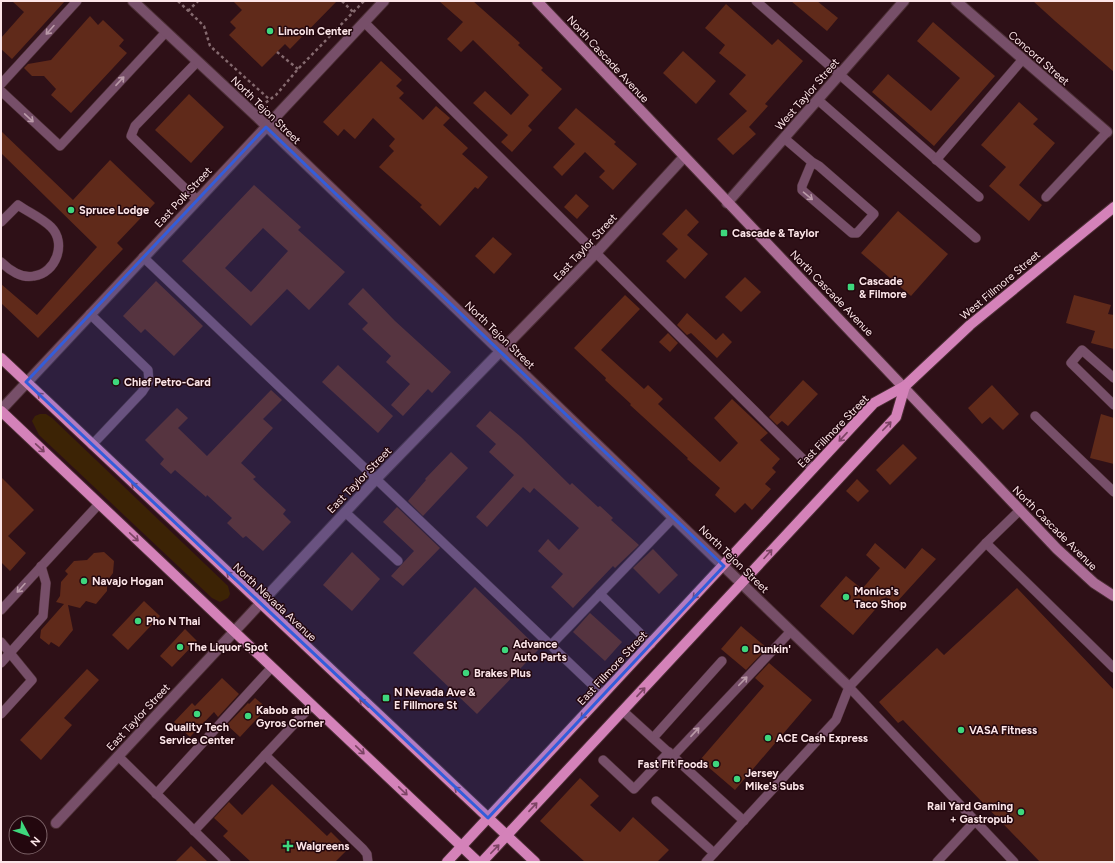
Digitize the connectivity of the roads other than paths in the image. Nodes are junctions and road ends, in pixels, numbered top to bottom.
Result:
1 (77, 1) edge
2 (133, 1) edge
3 (384, 1) edge
4 (538, 1) edge
5 (756, 1) edge
6 (904, 1) edge
7 (956, 1) edge
8 (364, 22) junction
9 (166, 32) junction
10 (1023, 59) junction
11 (197, 62) junction
12 (840, 75) junction
13 (2, 80) edge
14 (1, 91) edge
15 (818, 100) junction
16 (266, 126) junction
17 (1107, 132) joint
18 (784, 138) junction
19 (684, 157) junction
20 (936, 160) junction
21 (812, 162) junction
22 (979, 197) dead end
23 (1046, 197) dead end
24 (197, 200) junction
25 (727, 203) junction
26 (1114, 207) edge
27 (1, 222) edge
28 (976, 238) dead end
29 (596, 253) junction
30 (143, 257) junction
31 (1, 262) edge
32 (90, 314) junction
33 (501, 353) junction
34 (1, 358) edge
35 (1114, 378) edge
36 (26, 382) junction
37 (905, 386) junction
38 (1114, 405) edge
39 (1, 411) edge
40 (1035, 416) dead end
41 (92, 445) junction
42 (813, 469) junction
43 (377, 478) junction
44 (1114, 492) edge
45 (99, 504) junction
46 (1020, 510) junction
47 (345, 512) junction
48 (673, 518) junction
49 (986, 543) junction
50 (398, 561) dead end
51 (41, 566) junction
52 (724, 566) junction
53 (742, 583) junction
54 (600, 594) junction
55 (1114, 596) edge
56 (259, 603) junction
57 (1, 610) edge
58 (234, 631) junction
59 (791, 631) junction
60 (1, 642) edge
61 (651, 644) junction
62 (551, 645) junction
63 (11, 652) junction
64 (722, 661) dead end
65 (1, 663) edge
66 (272, 667) junction
67 (1114, 668) edge
68 (849, 687) junction
69 (603, 695) junction
70 (312, 705) junction
71 (623, 711) junction
72 (1, 714) edge
73 (653, 738) junction
74 (671, 754) junction
75 (265, 755) junction
76 (118, 756) junction
77 (603, 760) dead end
78 (156, 794) junction
79 (656, 801) dead end
80 (488, 818) junction
81 (744, 821) junction
82 (975, 821) junction
83 (56, 823) dead end
84 (194, 831) junction
85 (507, 836) junction
86 (461, 846) junction
87 (714, 853) junction
88 (226, 862) edge
89 (368, 862) edge
90 (447, 862) edge
91 (478, 862) edge
92 (482, 862) edge
93 (535, 862) edge
94 (706, 862) edge
95 (937, 862) edge
96 (1014, 862) edge

1 -> 13 lane
2 - 9 street, North Tejon Street
3 - 8 street, East Polk Street
4 - 19 main road, North Cascade Avenue
5 - 12 lane
6 - 12 street, West Taylor Street
7 - 10 street, Concord Street
8 - 16 street, East Polk Street
8 - 29 lane
9 - 11 street, North Tejon Street
14 -> 9 lane
10 - 17 street, Concord Street
10 - 20 lane
11 - 16 street, North Tejon Street
11 - 24 lane
12 - 15 street, West Taylor Street
12 - 20 lane
15 - 18 street, West Taylor Street
15 - 28 lane
16 - 24 street, East Polk Street
16 - 33 street, North Tejon Street
17 - 23 lane
18 - 21 lane
18 - 25 street, West Taylor Street
19 - 25 main road, North Cascade Avenue
19 - 29 street, East Taylor Street
20 - 22 lane
21 -> 21 lane
24 - 30 street, East Polk Street
25 - 37 main road, North Cascade Avenue
26 - 37 main road, West Fillmore Street
27 - 31 lane
29 - 33 street, East Taylor Street
29 - 42 lane
30 - 32 street, East Polk Street
30 - 43 lane
32 - 36 street, East Polk Street
32 - 41 lane
33 - 43 street, East Taylor Street
33 - 48 street, North Tejon Street
34 - 36 main road, North Nevada Avenue
35 - 38 lane
36 - 39 street, East Polk Street
41 -> 36 main road, North Nevada Avenue
37 -> 42 main road, East Fillmore Street
37 - 46 main road, North Cascade Avenue
53 -> 37 main road
39 -> 45 main road
40 - 44 lane
56 -> 41 main road, North Nevada Avenue
42 - 52 main road, East Fillmore Street
43 - 47 street, East Taylor Street
43 - 62 lane
45 - 51 lane
45 -> 58 main road
46 - 49 lane
46 - 55 main road, North Cascade Avenue
47 - 50 lane
47 - 56 street, East Taylor Street
48 - 52 street, North Tejon Street
48 - 54 lane
49 - 67 lane
49 - 68 lane
51 -> 57 lane
51 - 63 lane
52 - 53 street, North Tejon Street
52 -> 61 main road, East Fillmore Street
53 - 59 street, North Tejon Street
71 -> 53 main road
54 - 61 lane
54 - 62 lane
56 - 58 street, East Taylor Street
80 -> 56 main road, North Nevada Avenue
58 - 66 main road
58 - 76 street, East Taylor Street
59 - 68 street, North Tejon Street
74 -> 59 lane
60 - 63 lane
61 - 69 main road, East Fillmore Street
62 - 69 lane
63 - 65 lane
63 - 72 lane
64 - 73 lane
66 - 70 main road
66 - 78 lane
68 - 81 lane
68 - 82 lane
69 -> 80 main road, East Fillmore Street
70 - 75 lane
70 -> 86 main road
71 - 73 lane
85 -> 71 main road
73 - 74 lane
74 - 77 lane
74 - 81 lane
75 - 84 lane
75 - 89 lane
76 - 78 lane
76 - 83 street, East Taylor Street
78 - 84 lane
79 - 87 lane
80 - 85 main road, North Nevada Avenue
80 - 86 main road, East Fillmore Street
81 - 87 lane
82 - 95 lane
82 - 96 lane
84 - 88 lane
92 -> 85 main road
85 - 93 main road, North Nevada Avenue
86 - 90 main road, East Fillmore Street
86 - 91 main road
87 - 94 lane

